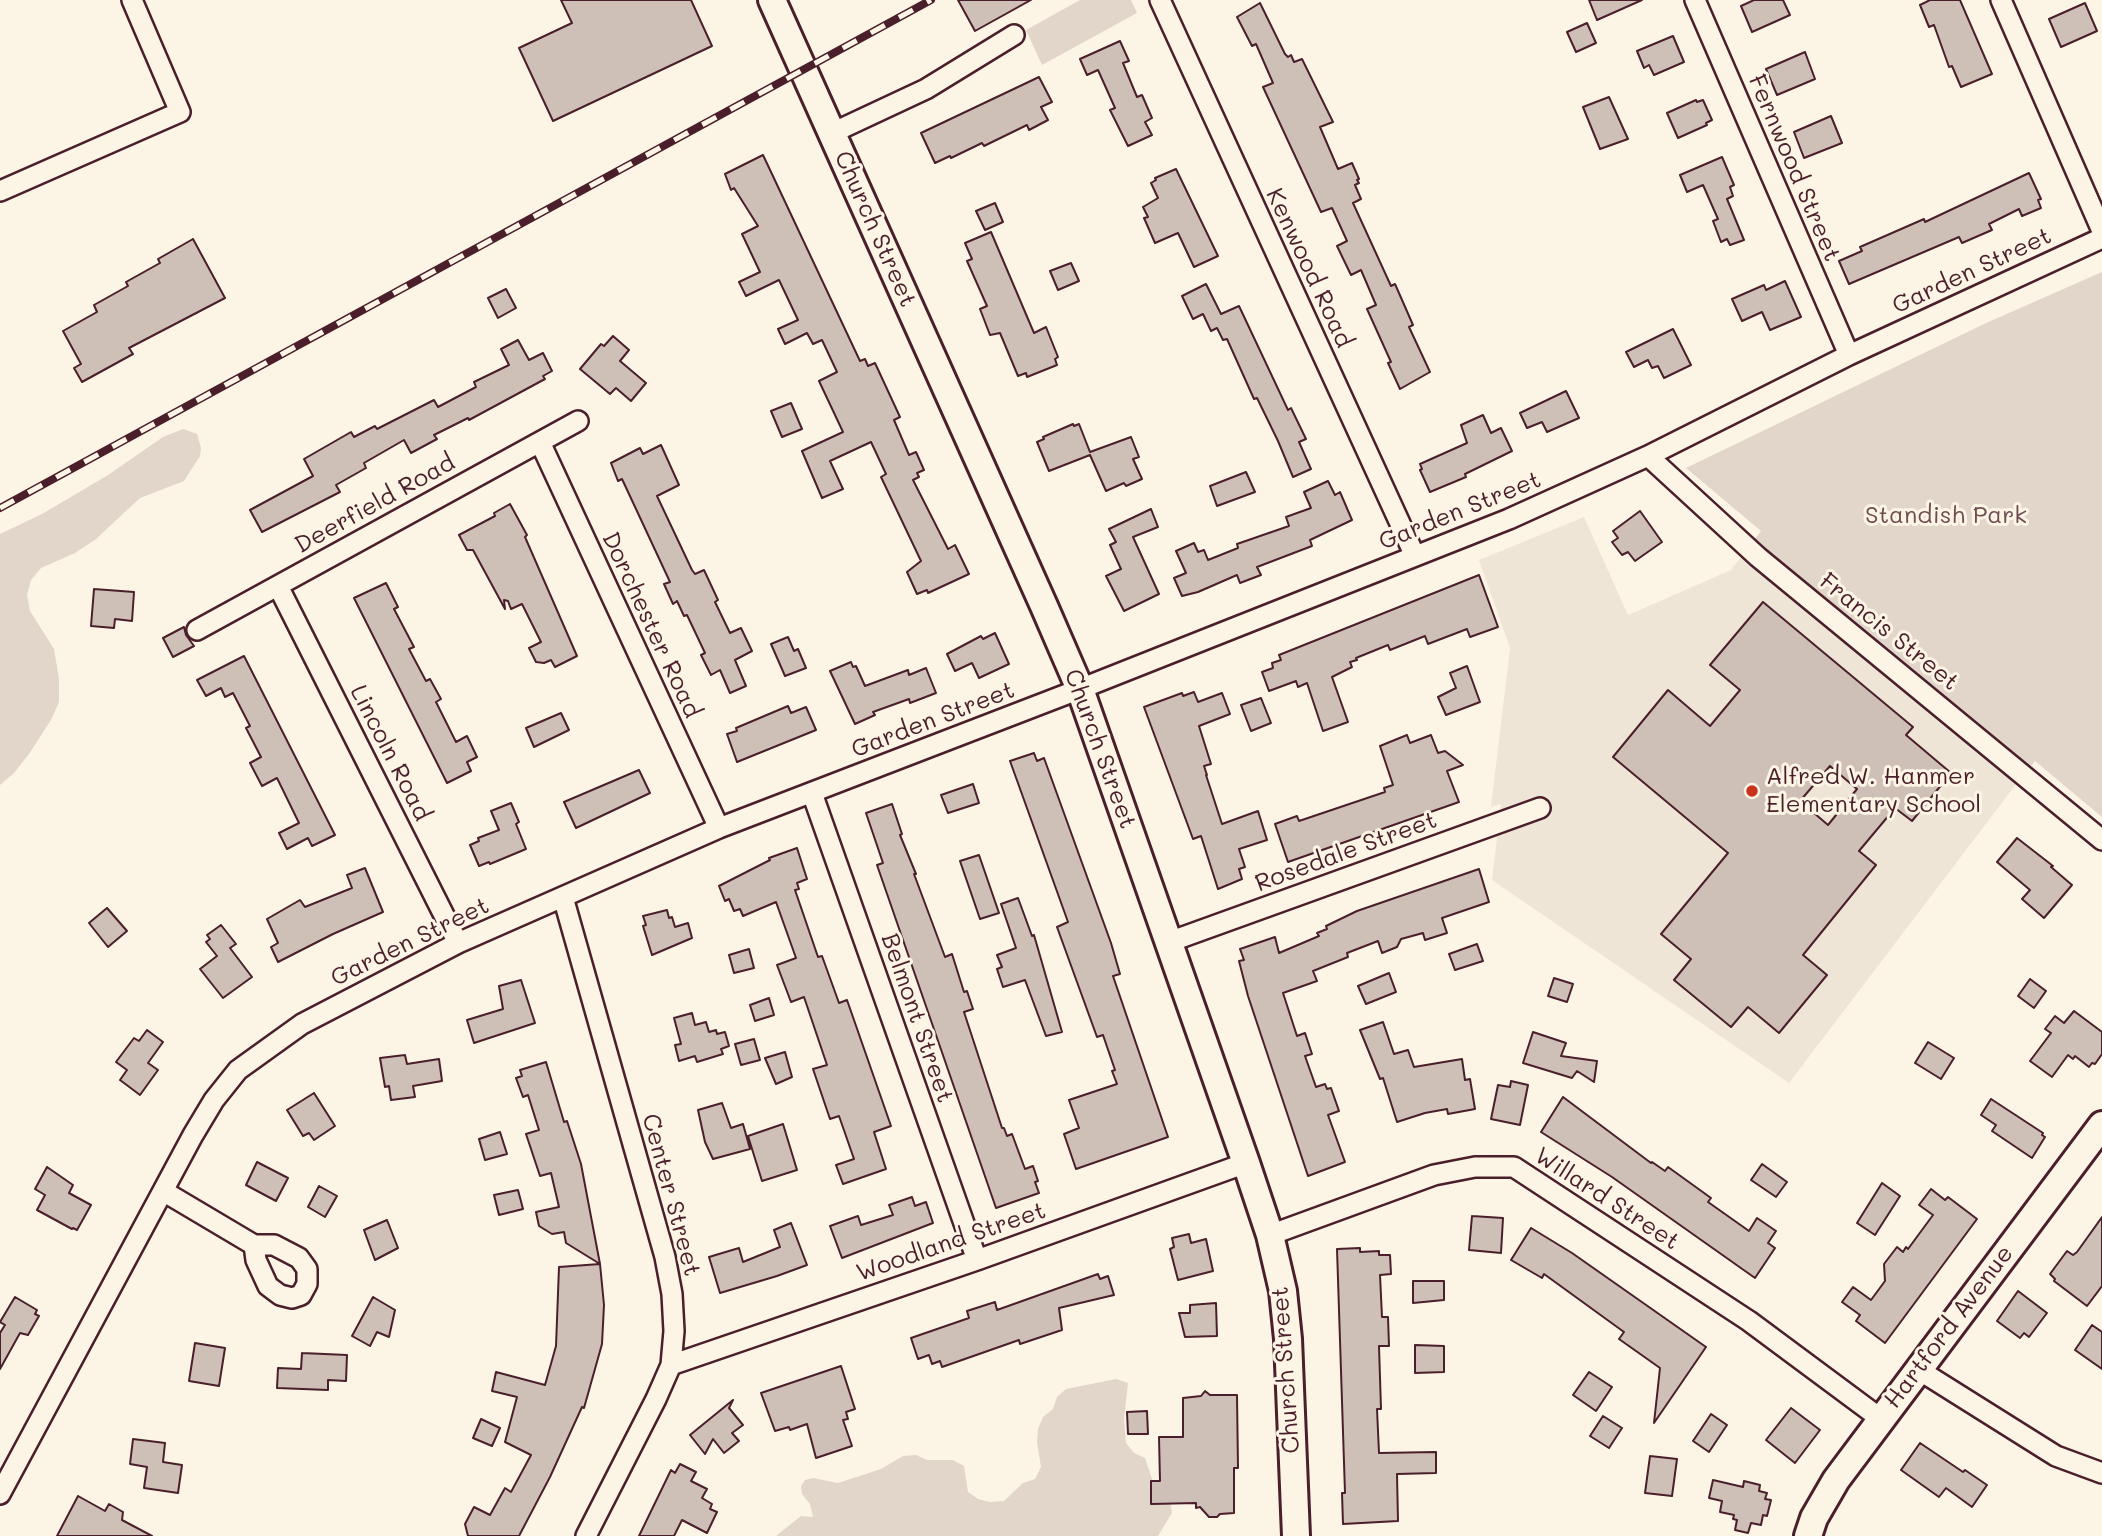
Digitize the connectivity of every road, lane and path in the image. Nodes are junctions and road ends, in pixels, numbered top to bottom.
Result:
1 (132, 0) edge
2 (772, 0) edge
3 (1160, 0) edge
4 (1695, 0) edge
5 (2001, 0) edge
6 (1014, 35) dead end
7 (832, 133) junction
8 (0, 191) edge
9 (2102, 231) edge
10 (2102, 238) edge
11 (1849, 355) junction
12 (578, 421) dead end
13 (540, 442) junction
14 (1648, 456) junction
15 (1415, 556) junction
16 (278, 586) junction
17 (197, 630) dead end
18 (1080, 689) junction
19 (812, 793) junction
20 (1539, 808) dead end
21 (719, 828) junction
22 (2102, 840) edge
23 (563, 897) junction
24 (1169, 942) junction
25 (458, 943) junction
26 (2102, 1125) edge
27 (1247, 1163) junction
28 (163, 1191) junction
29 (1270, 1235) junction
30 (254, 1245) dead end
31 (976, 1260) junction
32 (671, 1365) junction
33 (1919, 1370) junction
34 (1881, 1419) junction
35 (2102, 1473) edge
36 (0, 1494) edge
37 (586, 1536) edge
38 (1296, 1536) edge
39 (1808, 1536) edge

1 - 8 street
2 - 7 street, Church Street
3 - 15 street, Kenwood Road
4 - 11 street, Fernwood Street
5 - 9 street
6 - 7 street
7 - 18 street, Church Street
10 - 11 street, Garden Street
11 - 14 street, Garden Street
12 - 13 street, Deerfield Road
13 - 16 street, Deerfield Road
13 - 21 street, Dorchester Road
14 - 15 street, Garden Street
14 - 22 street, Francis Street
15 - 18 street, Garden Street
16 - 17 street, Deerfield Road
16 - 25 street, Lincoln Road
18 - 19 street, Garden Street
18 - 24 street, Church Street
19 - 21 street, Garden Street
19 - 31 street, Belmont Street
20 - 24 street, Rosedale Street
21 - 23 street, Garden Street
23 - 25 street, Garden Street
23 - 32 street, Center Street
24 - 27 street, Church Street
25 - 28 street, Garden Street
26 - 33 street, Hartford Avenue
27 - 29 street, Church Street
27 - 31 street, Woodland Street
28 - 30 street
28 - 36 street, Garden Street
29 - 34 street, Willard Street
29 - 38 street, Church Street
31 - 32 street, Woodland Street
32 - 37 street, Center Street
33 - 34 street, Hartford Avenue
33 - 35 street
34 - 39 street, Hartford Avenue

